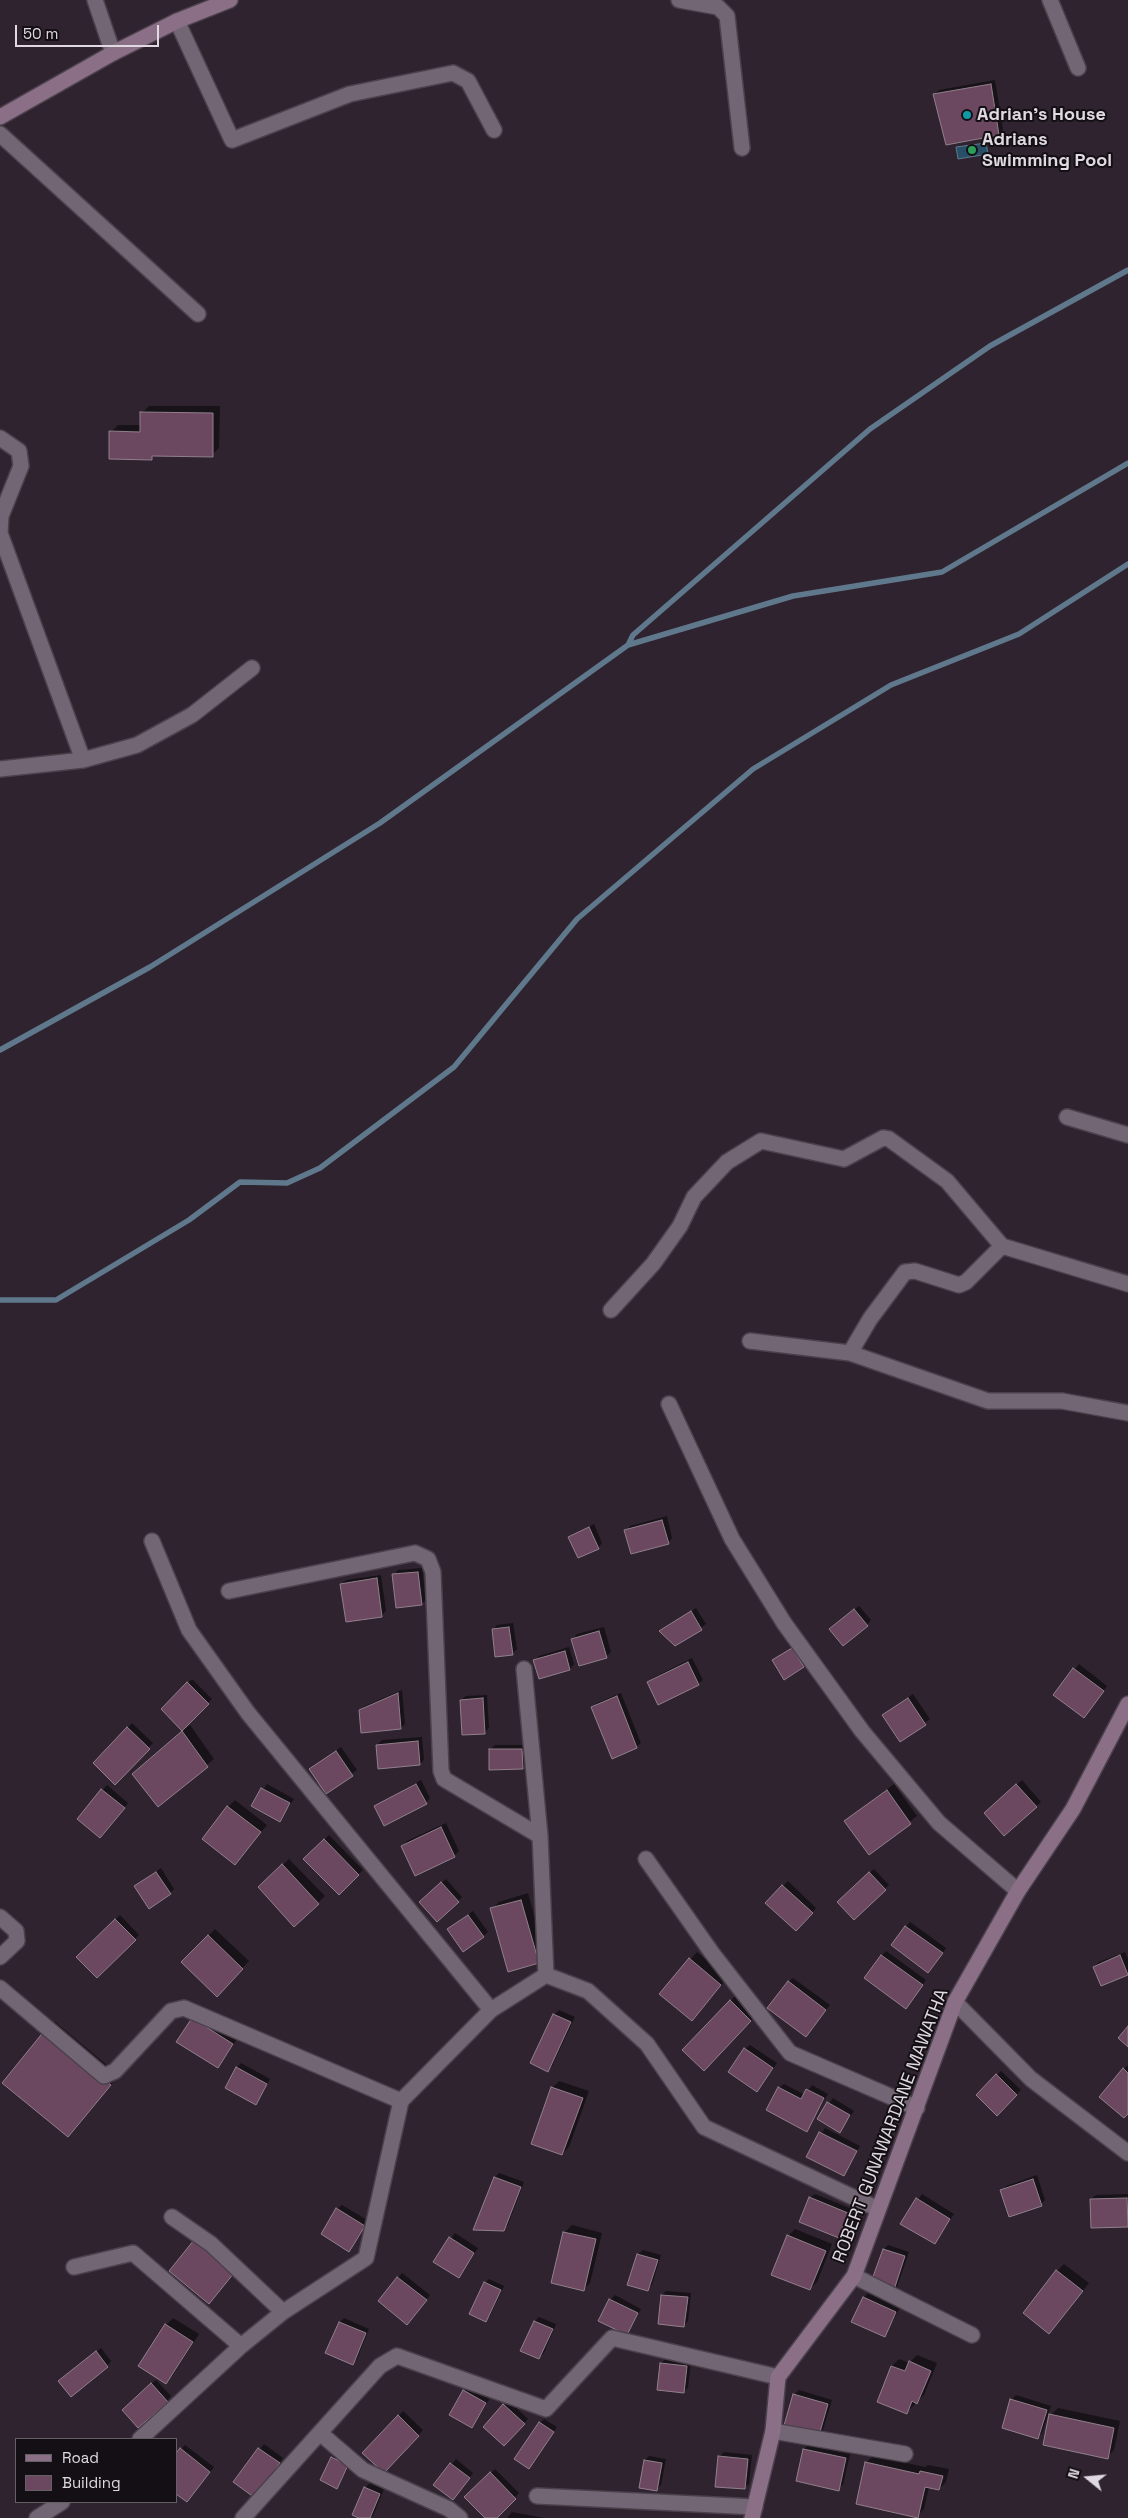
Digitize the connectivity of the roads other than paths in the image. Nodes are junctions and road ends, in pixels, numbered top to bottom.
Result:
1 (95, 0) edge
2 (230, 0) edge
3 (679, 0) edge
4 (1050, 0) edge
5 (177, 21) junction
6 (113, 53) junction
7 (1078, 68) dead end
8 (0, 117) edge
9 (494, 130) dead end
10 (0, 134) edge
11 (742, 148) dead end
12 (198, 314) dead end
13 (0, 438) edge
14 (252, 668) dead end
15 (83, 760) junction
16 (0, 769) edge
17 (1067, 1117) dead end
18 (1128, 1135) edge
19 (1002, 1246) junction
20 (1128, 1284) edge
21 (611, 1310) dead end
22 (750, 1341) dead end
23 (850, 1353) junction
24 (669, 1404) dead end
25 (1128, 1413) edge
26 (152, 1541) dead end
27 (229, 1591) dead end
28 (524, 1669) dead end
29 (1126, 1713) edge
30 (540, 1836) junction
31 (646, 1859) dead end
32 (1018, 1891) junction
33 (0, 1916) edge
34 (0, 1957) edge
35 (546, 1974) junction
36 (0, 1988) edge
37 (955, 2002) junction
38 (491, 2010) junction
39 (401, 2101) junction
40 (916, 2108) junction
41 (1128, 2153) edge
42 (878, 2209) junction
43 (172, 2217) dead end
44 (74, 2266) dead end
45 (854, 2276) junction
46 (283, 2312) junction
47 (972, 2335) dead end
48 (241, 2346) junction
49 (778, 2377) junction
50 (773, 2431) junction
51 (320, 2433) junction
52 (141, 2438) edge
53 (905, 2454) dead end
54 (537, 2496) dead end
55 (60, 2503) edge
56 (754, 2513) edge
57 (245, 2517) edge
58 (37, 2518) edge
59 (460, 2518) edge

1 - 6 street
2 - 5 street
3 - 11 street
4 - 7 street
5 - 6 street
5 - 9 street
6 - 8 street
10 - 12 street
13 - 15 street
14 - 15 street
15 - 16 street
17 - 18 street
19 - 20 street
19 - 21 street
19 - 23 street
22 - 23 street
23 - 25 street
24 - 32 street
26 - 38 street
27 - 30 street
28 - 30 street
29 - 32 street, ROBERT GUNAWARDANE MAWATHA
30 - 35 street
31 - 40 street
32 - 37 street, ROBERT GUNAWARDANE MAWATHA
33 - 34 street
35 - 38 street
35 - 42 street
36 - 39 street
37 - 40 street, ROBERT GUNAWARDANE MAWATHA
37 - 41 street
38 - 39 street
39 - 46 street
40 - 42 street, ROBERT GUNAWARDANE MAWATHA
42 - 45 street, ROBERT GUNAWARDANE MAWATHA
43 - 46 street
44 - 48 street
45 - 47 street
45 - 49 street, ROBERT GUNAWARDANE MAWATHA
46 - 48 street
48 - 52 street
49 - 50 street
49 - 51 street
50 - 53 street
50 - 56 street
51 - 57 street
51 - 59 street
54 - 56 street
55 - 58 street

